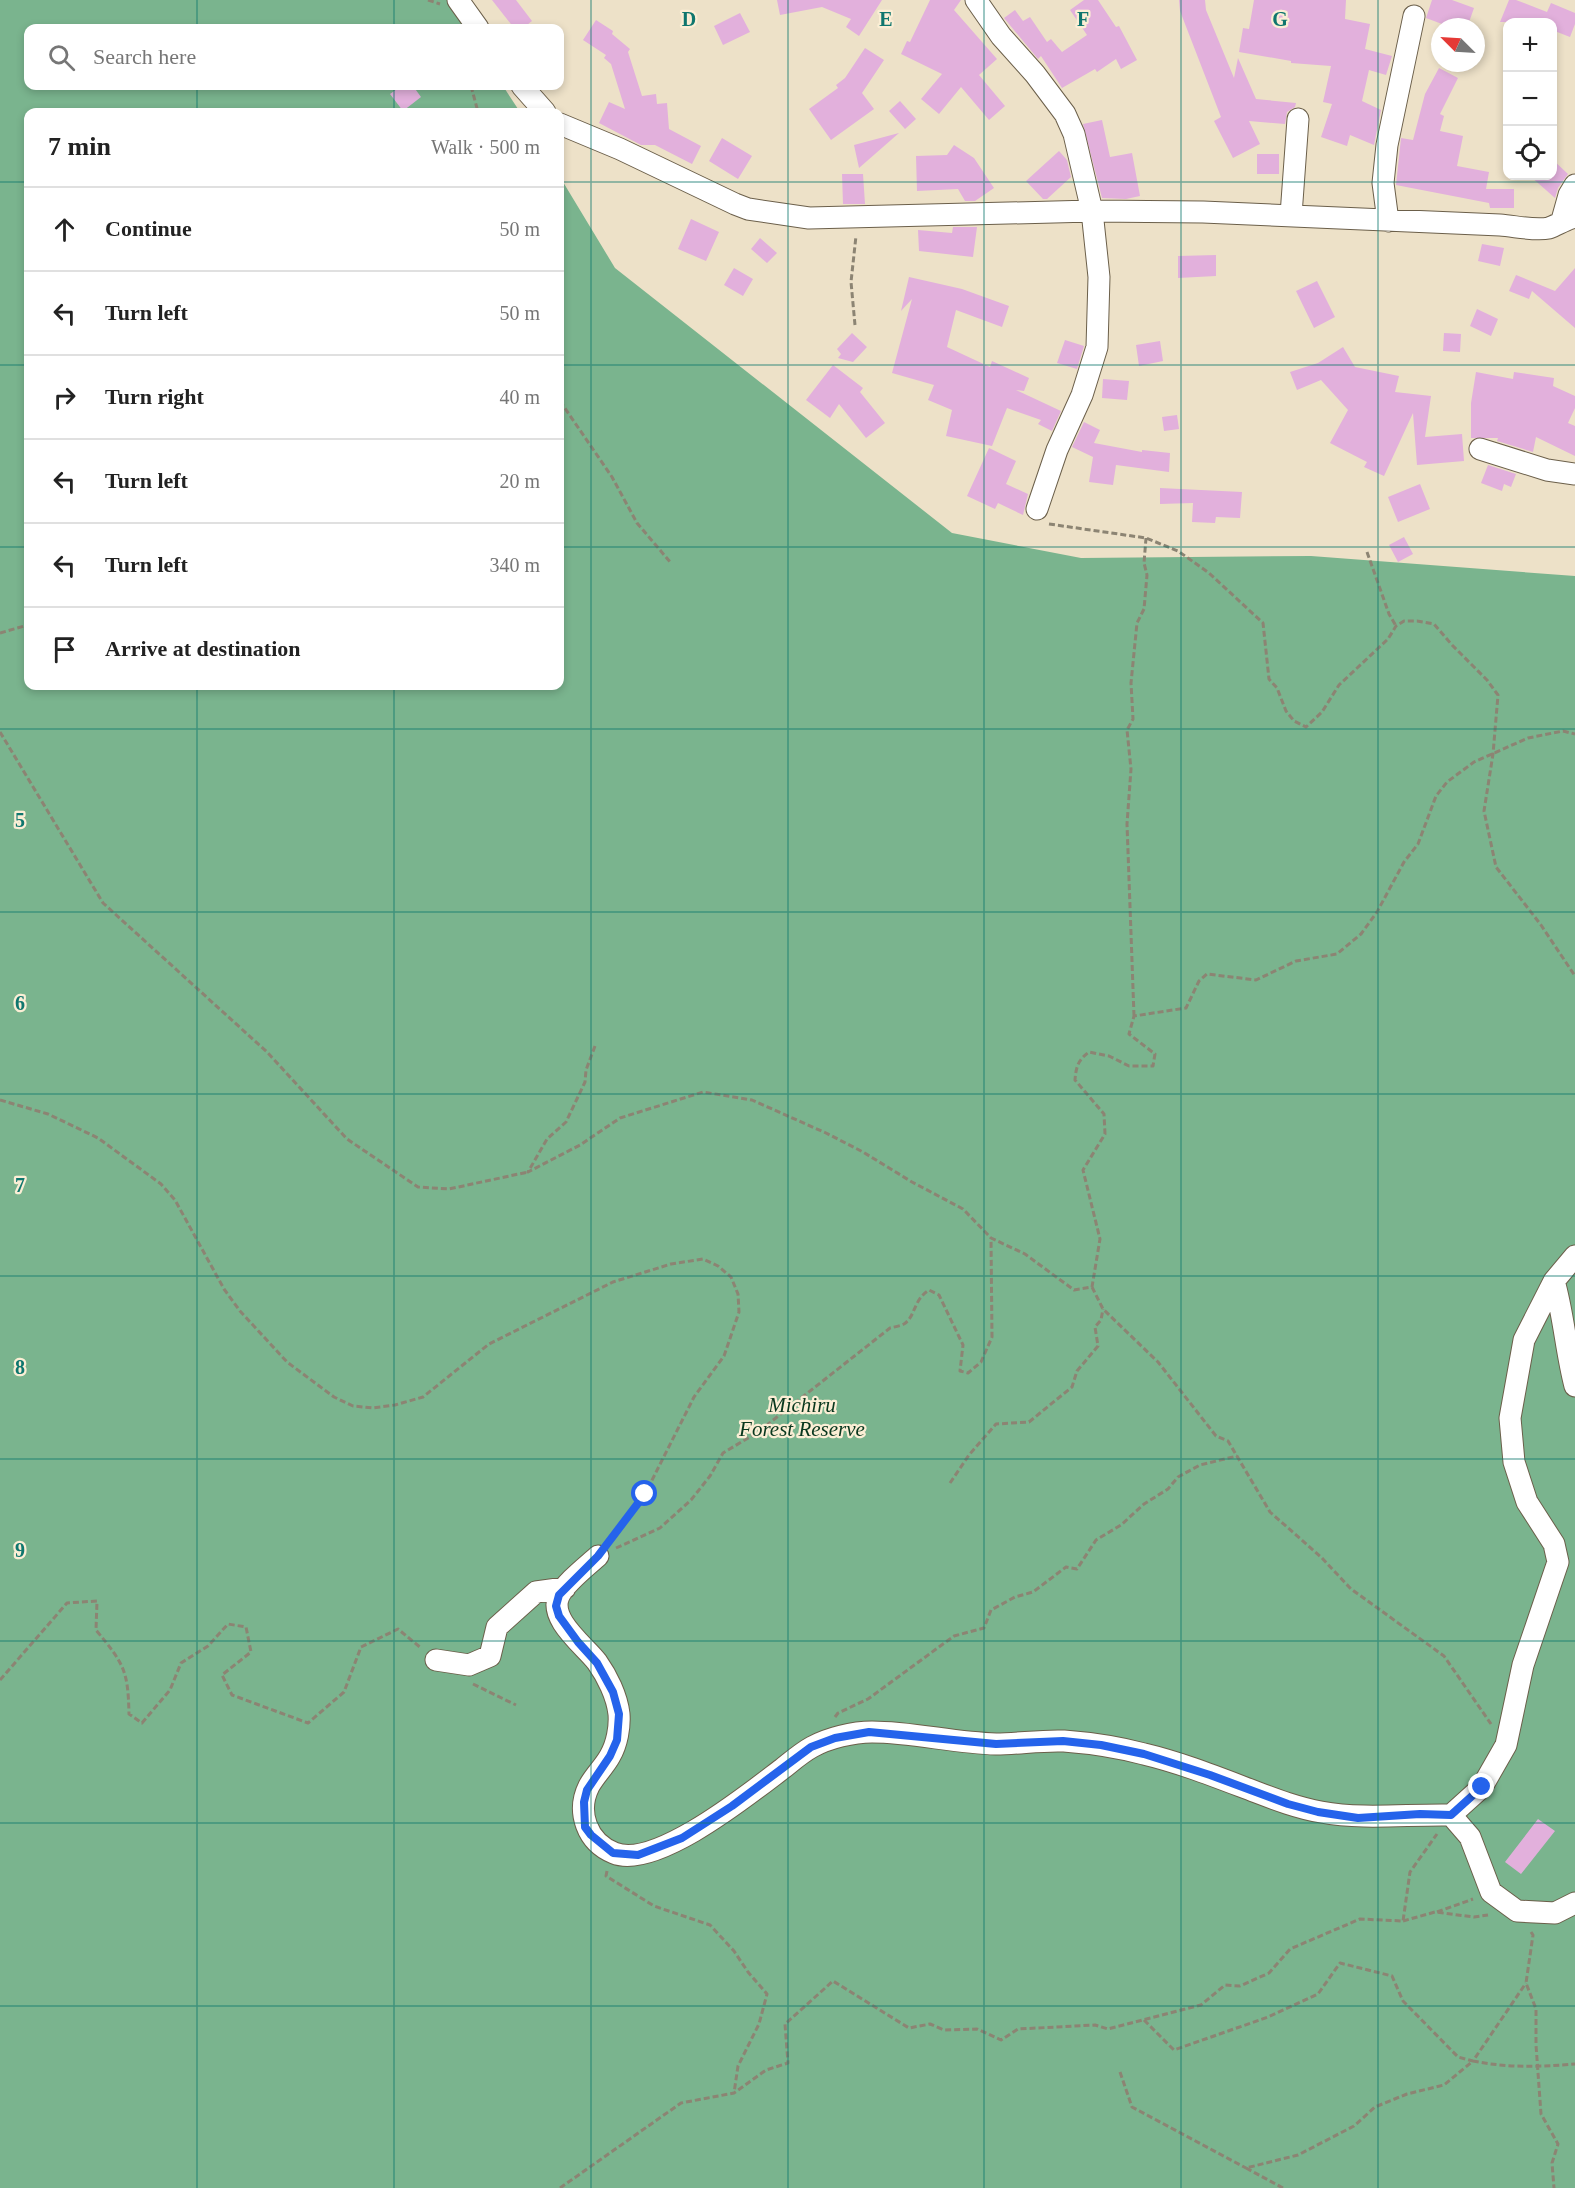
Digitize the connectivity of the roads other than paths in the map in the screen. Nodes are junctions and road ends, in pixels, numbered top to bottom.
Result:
1 (458, 0) edge
2 (976, 0) edge
3 (1414, 16) dead end
4 (475, 24) edge
5 (526, 90) edge
6 (541, 108) edge
7 (1298, 119) dead end
8 (564, 126) edge
9 (1575, 185) edge
10 (1092, 212) junction
11 (1291, 215) junction
12 (1569, 218) edge
13 (1388, 221) junction
14 (1480, 449) dead end
15 (1575, 474) edge
16 (1037, 509) road end
17 (1575, 1256) edge
18 (1554, 1281) junction
19 (1575, 1386) edge
20 (598, 1556) road end
21 (565, 1588) junction
22 (436, 1660) road end
23 (1451, 1815) junction
24 (1575, 1903) edge

1 - 4 street
2 - 10 street
3 - 13 street
5 - 6 street
7 - 11 street
8 - 10 street
9 - 12 street
10 - 11 street
10 - 16 street
11 - 13 street
12 - 13 street
14 - 15 street
17 - 18 street
18 - 19 street
18 - 23 street
20 - 21 street
21 - 22 street
21 - 23 street
23 - 24 street

